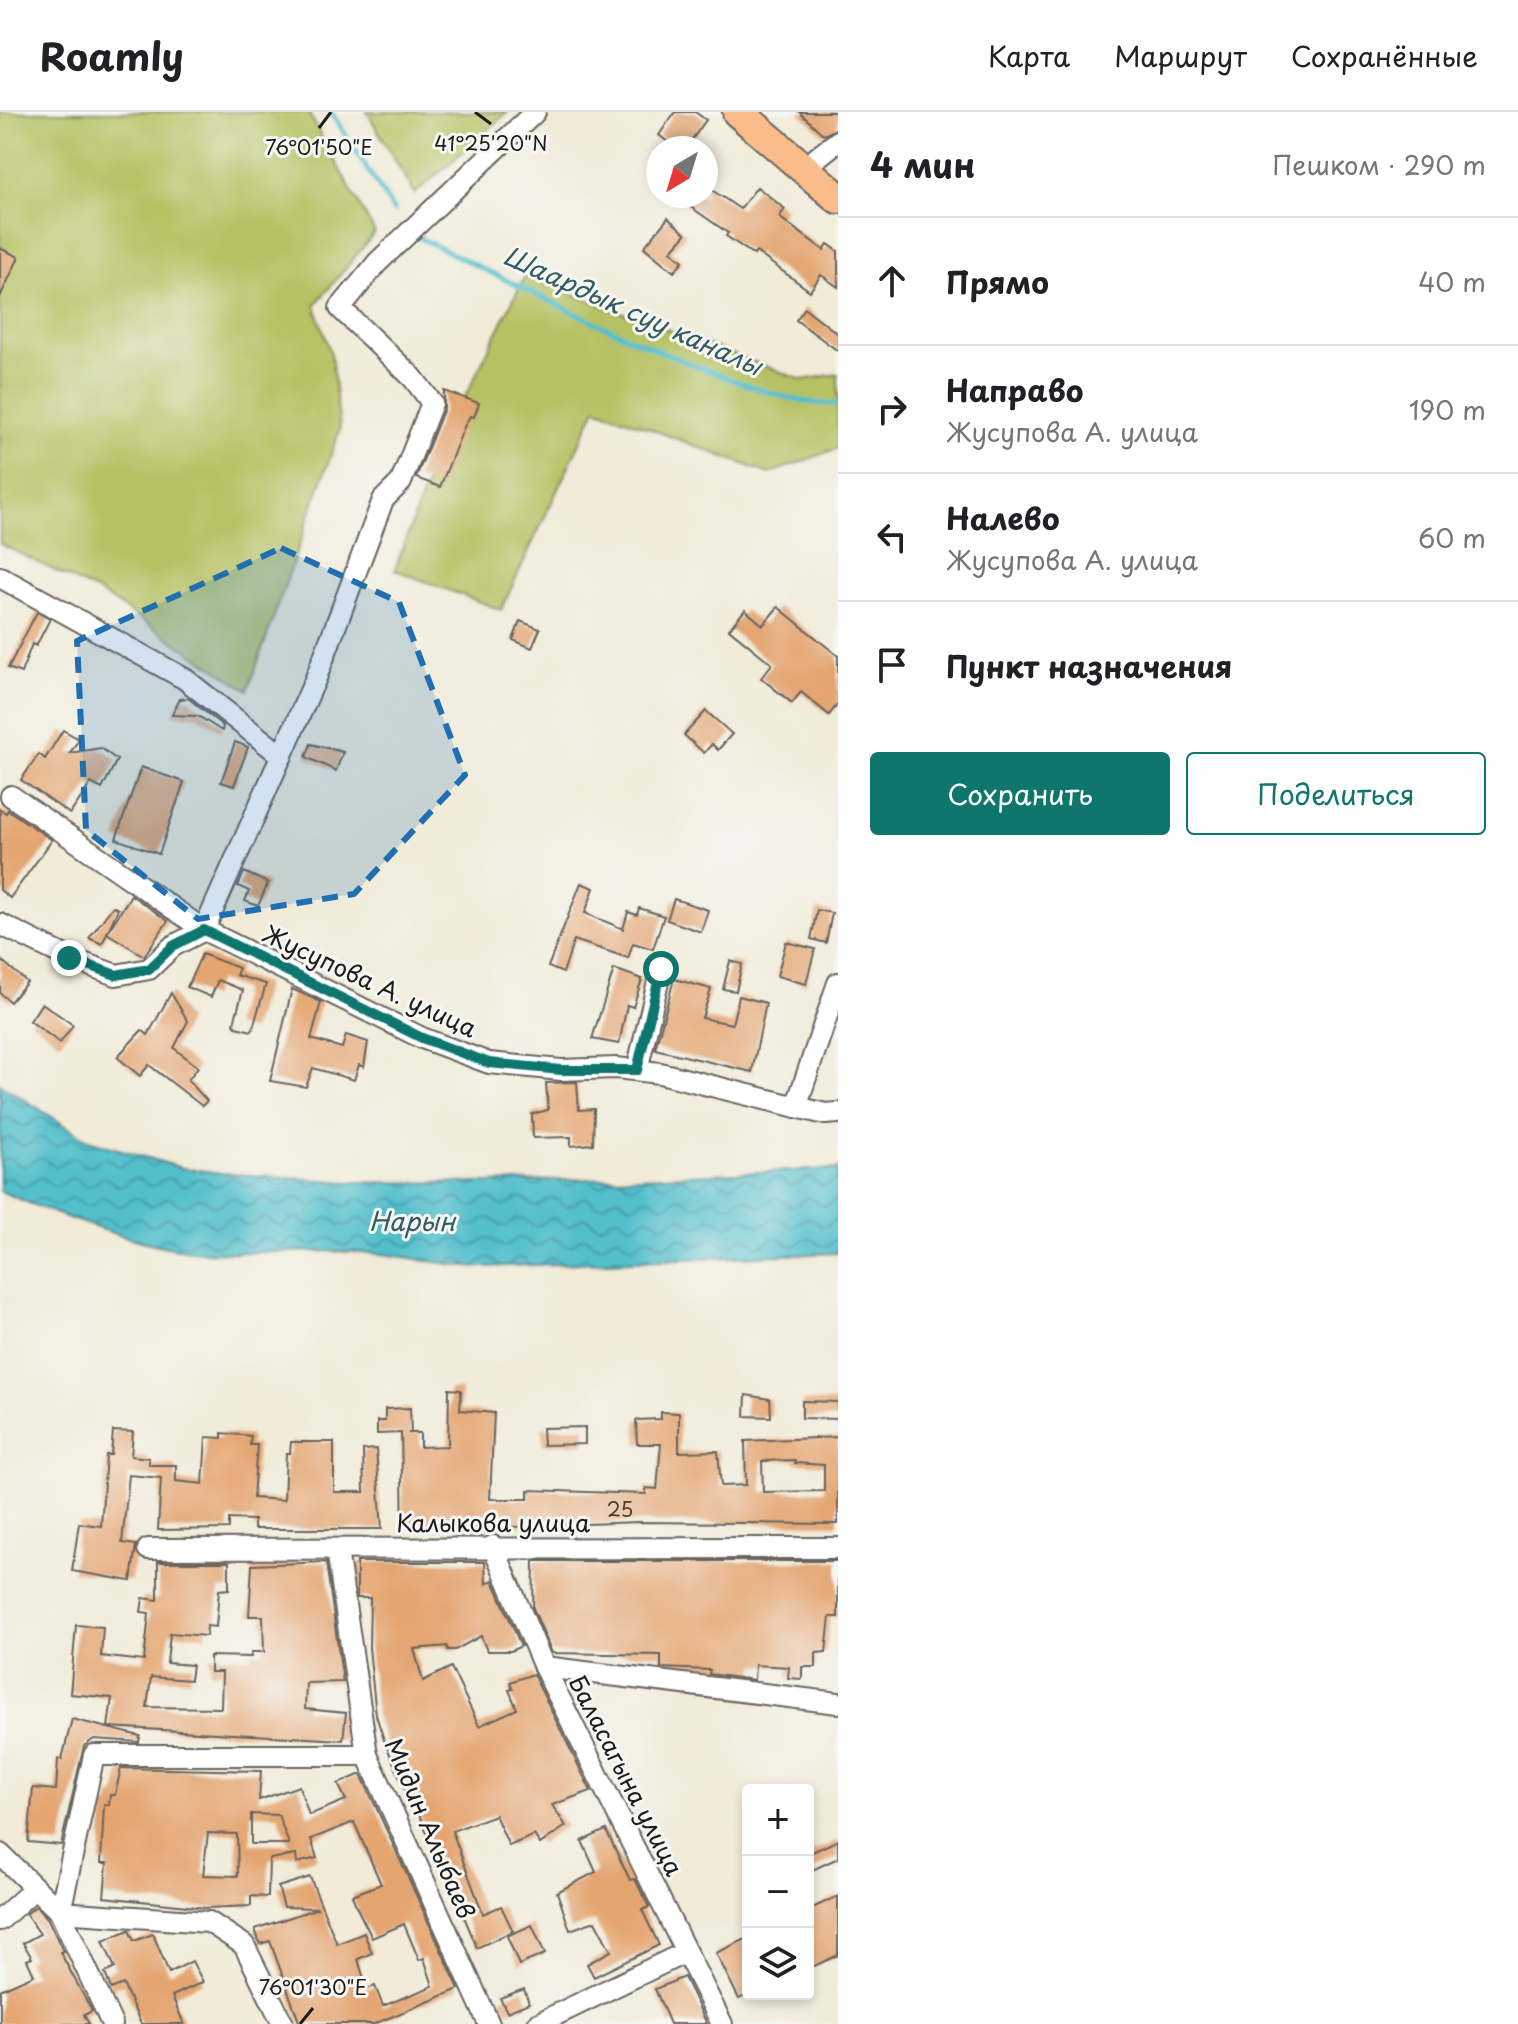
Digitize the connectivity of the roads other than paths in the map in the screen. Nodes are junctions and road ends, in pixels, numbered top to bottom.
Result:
1 (535, 112) edge
2 (738, 112) edge
3 (838, 141) edge
4 (805, 167) junction
5 (838, 198) edge
6 (0, 577) edge
7 (282, 756) junction
8 (11, 796) dead end
9 (0, 924) edge
10 (204, 930) junction
11 (661, 969) dead end
12 (838, 983) edge
13 (637, 1070) junction
14 (796, 1107) junction
15 (838, 1113) edge
16 (493, 1546) junction
17 (838, 1548) edge
18 (148, 1549) dead end
19 (337, 1550) junction
20 (544, 1667) junction
21 (838, 1703) edge
22 (367, 1755) junction
23 (0, 1854) edge
24 (35, 1888) junction
25 (60, 1912) junction
26 (0, 1920) edge
27 (686, 1952) junction
28 (112, 2024) edge
29 (283, 2024) edge
30 (489, 2024) edge
31 (537, 2024) edge
32 (722, 2024) edge

1 - 7 street
2 - 4 main road
3 - 4 street
4 - 5 main road
6 - 7 street
7 - 10 street
8 - 10 street, Жусупова А. улица
9 - 10 street
10 - 13 street, Жусупова А. улица
11 - 13 street
12 - 14 street
13 - 14 street, Жусупова А. улица
14 - 15 street, Жусупова А. улица
16 - 17 street, Калыкова улица
16 - 19 street, Калыкова улица
16 - 20 street, Баласагына улица
18 - 19 street, Калыкова улица
19 - 22 street, Мидин Алыбаев
20 - 21 street
20 - 27 street, Баласагына улица
22 - 25 street
22 - 30 street, Мидин Алыбаев
23 - 24 street
24 - 25 street
24 - 26 street
25 - 28 street
25 - 29 street
27 - 31 street
27 - 32 street, Баласагына улица

